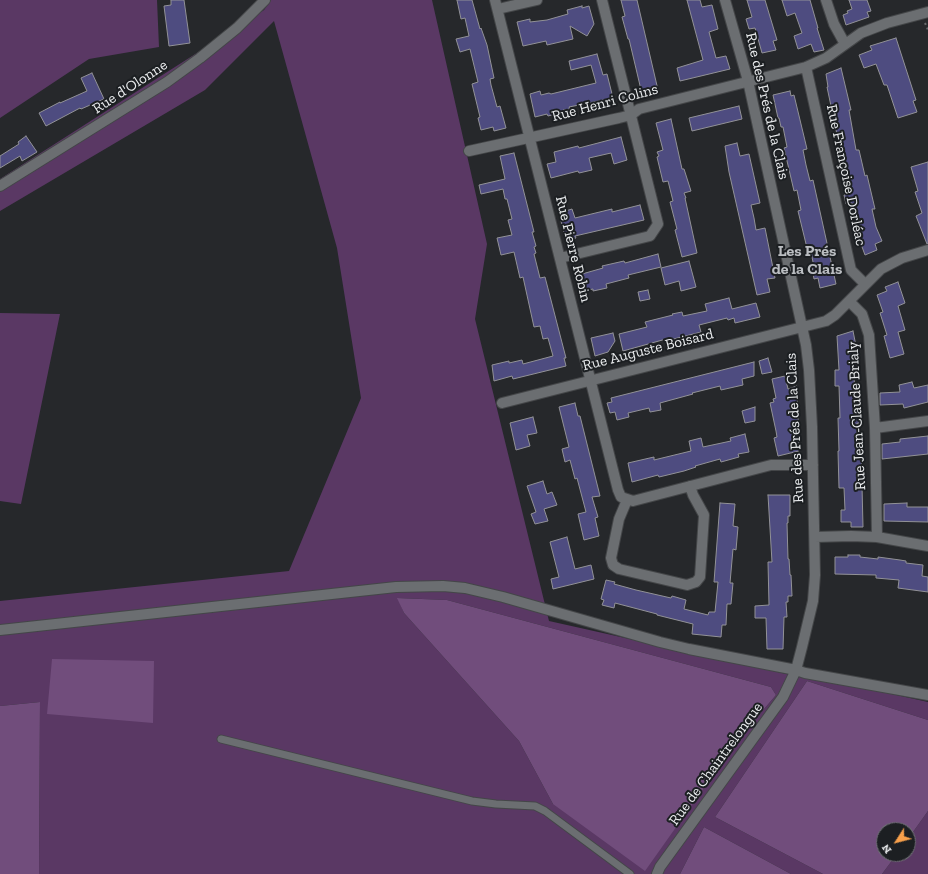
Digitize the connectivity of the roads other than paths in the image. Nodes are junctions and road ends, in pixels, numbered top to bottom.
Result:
1 (265, 0) edge
2 (537, 0) edge
3 (602, 0) edge
4 (726, 0) edge
5 (826, 0) edge
6 (496, 5) edge
7 (928, 12) edge
8 (845, 44) junction
9 (806, 67) junction
10 (748, 81) junction
11 (631, 114) junction
12 (530, 138) junction
13 (469, 151) dead end
14 (0, 186) edge
15 (928, 250) edge
16 (560, 258) junction
17 (865, 284) junction
18 (849, 301) junction
19 (802, 327) junction
20 (590, 380) junction
21 (502, 402) dead end
22 (928, 421) edge
23 (875, 428) junction
24 (813, 466) junction
25 (690, 486) junction
26 (628, 500) junction
27 (815, 537) junction
28 (876, 537) junction
29 (928, 546) edge
30 (0, 630) edge
31 (796, 670) junction
32 (928, 695) edge
33 (221, 740) dead end
34 (630, 874) edge
35 (657, 874) edge

1 - 14 street, Rue d'Olonne
2 - 6 street
3 - 11 street
4 - 10 street, Rue des Prés de la Clais
5 - 8 street
6 - 12 street, Rue Pierre Robin
7 - 8 street, Rue Henri Colins
8 - 9 street, Rue Henri Colins
9 - 10 street, Rue Henri Colins
9 - 17 street, Rue Françoise Dorléac
10 - 11 street, Rue Henri Colins
10 - 19 street, Rue des Prés de la Clais
11 - 12 street, Rue Henri Colins
11 - 16 street
12 - 13 street, Rue Henri Colins
12 - 16 street, Rue Pierre Robin
15 - 17 street, Rue Auguste Boisard
16 - 20 street, Rue Pierre Robin
17 - 18 street, Rue Auguste Boisard
18 - 19 street, Rue Auguste Boisard
18 - 23 street, Rue Jean-Claude Brialy
19 - 20 street, Rue Auguste Boisard
19 - 24 street, Rue des Prés de la Clais
20 - 21 street, Rue Auguste Boisard
20 - 26 street, Rue Pierre Robin
22 - 23 street
23 - 28 street, Rue Jean-Claude Brialy
24 - 25 street
24 - 27 street, Rue des Prés de la Clais
25 - 26 street
25 - 26 street
27 - 28 street
27 - 31 street, Rue des Prés de la Clais
28 - 29 street
30 - 31 street
31 - 32 street
31 - 35 street, Rue de Chaintrelongue
33 - 34 lane

